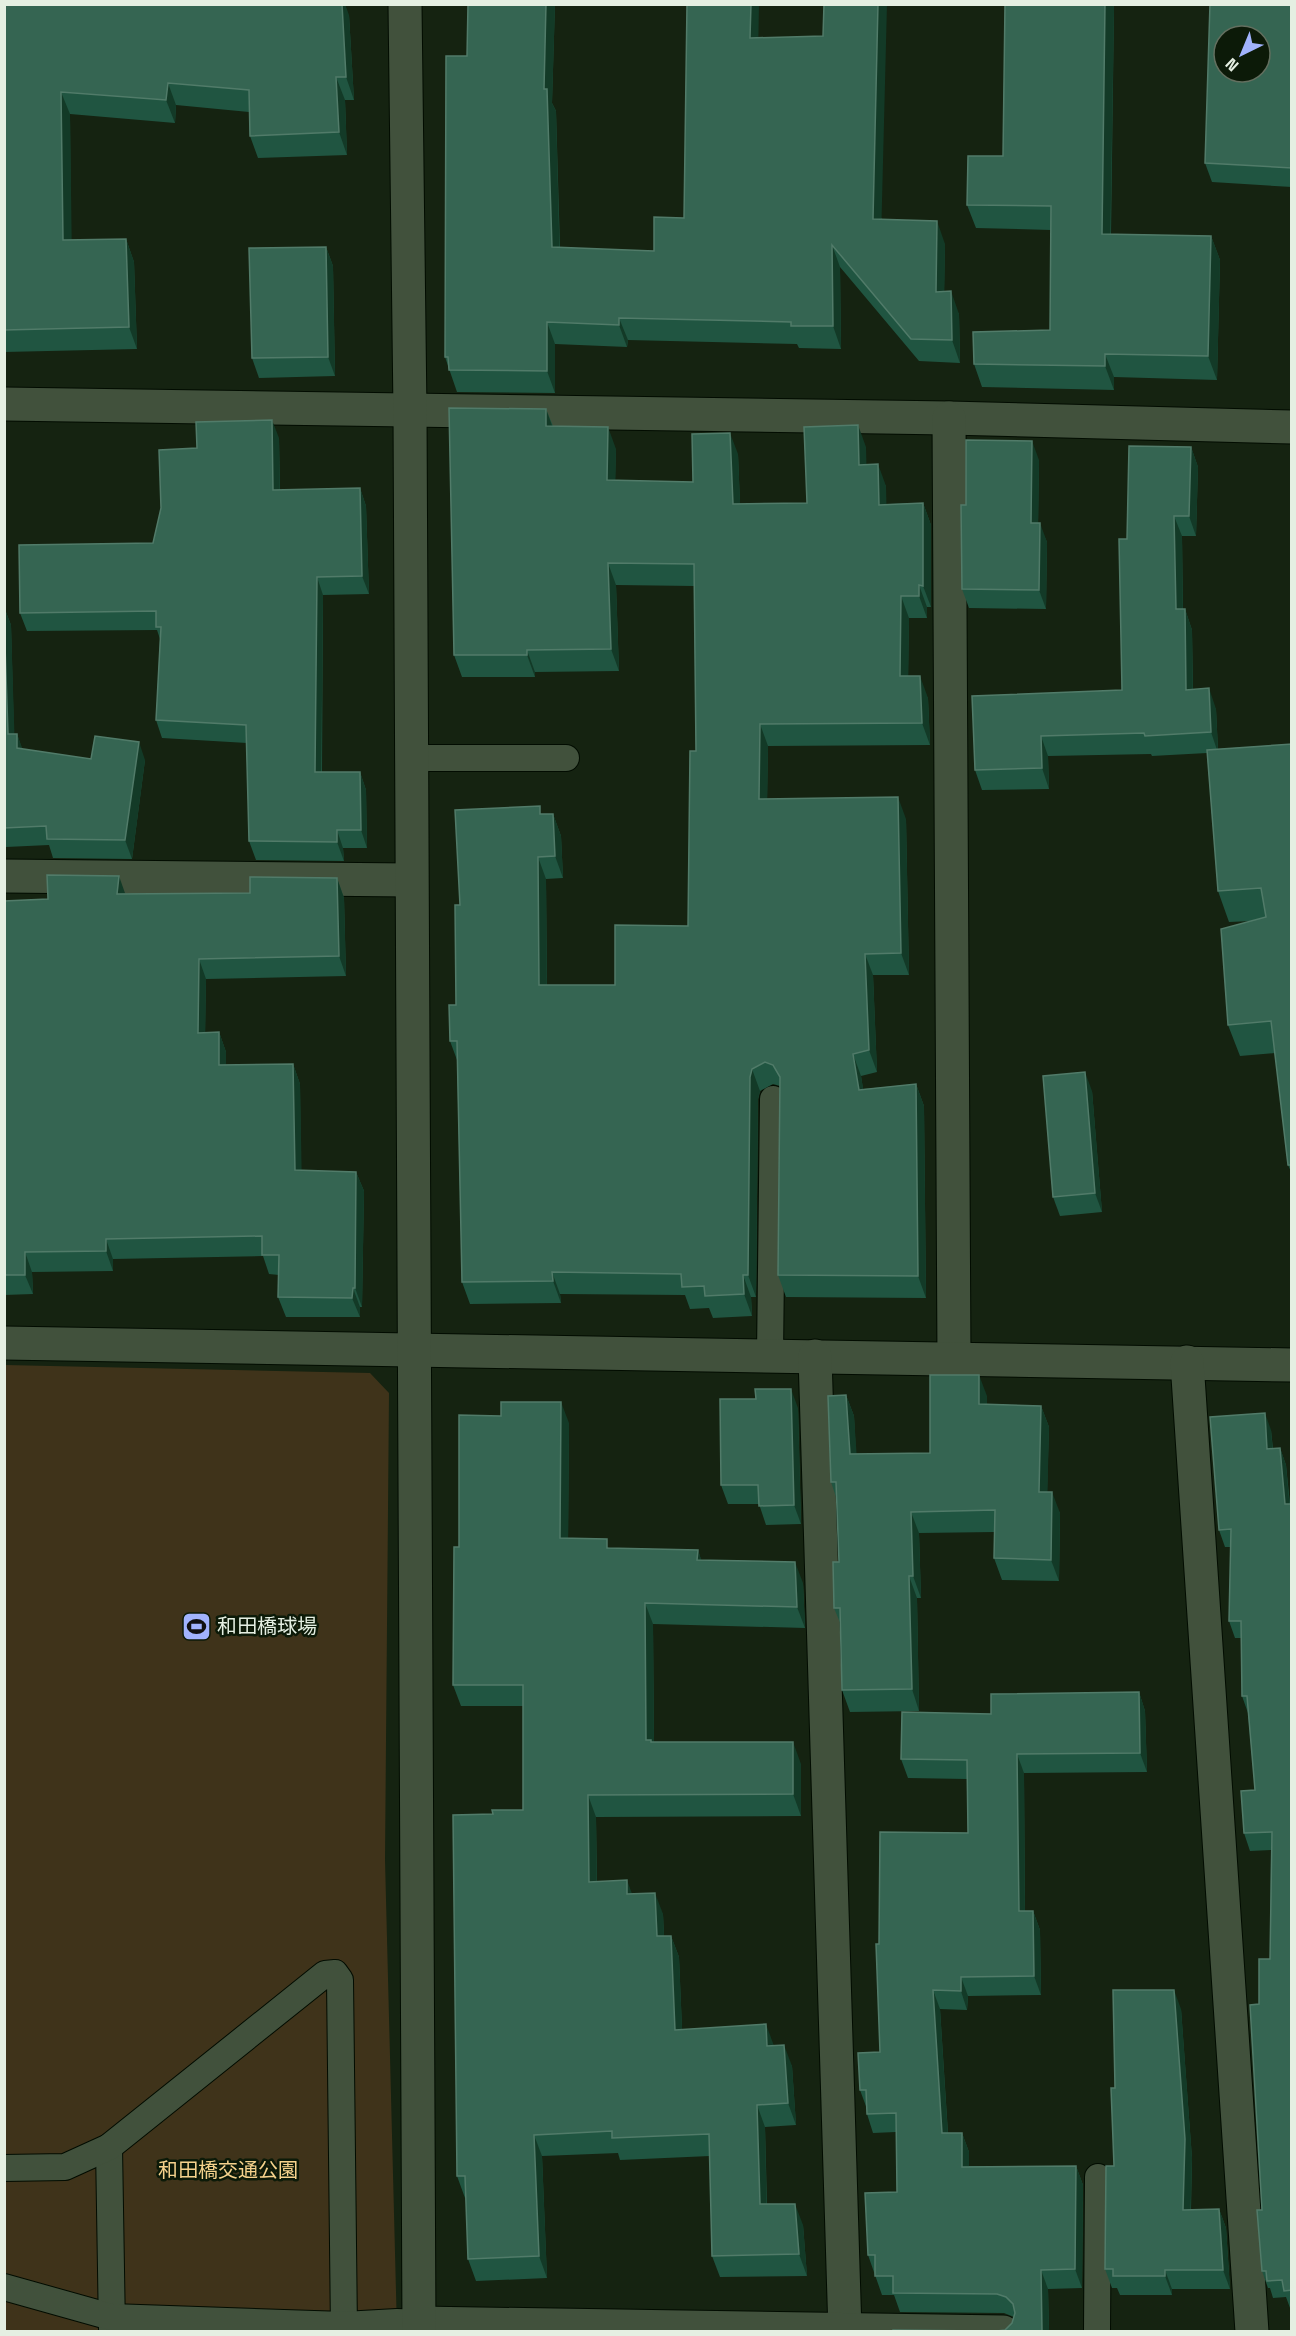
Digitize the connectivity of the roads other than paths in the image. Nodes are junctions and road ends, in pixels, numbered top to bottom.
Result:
1 (405, 4) edge
2 (4, 404) edge
3 (410, 412) junction
4 (949, 418) junction
5 (1292, 427) edge
6 (410, 758) junction
7 (566, 758) dead end
8 (4, 876) edge
9 (410, 880) junction
10 (773, 1099) dead end
11 (4, 1343) edge
12 (414, 1348) junction
13 (770, 1355) junction
14 (815, 1356) junction
15 (954, 1360) junction
16 (1187, 1362) junction
17 (1292, 1365) edge
18 (109, 2147) junction
19 (4, 2168) edge
20 (1098, 2177) dead end
21 (4, 2287) edge
22 (112, 2324) edge
23 (419, 2327) edge
24 (344, 2328) edge
25 (692, 2329) edge
26 (845, 2330) edge
27 (1003, 2331) edge
28 (1097, 2331) edge
29 (1252, 2331) edge

1 - 3 street
2 - 3 street
3 - 4 street
3 - 6 street
4 - 5 street
4 - 15 street
6 - 7 lane
6 - 9 street
8 - 9 street
9 - 12 street
10 - 13 lane
11 - 12 street
12 - 13 street
12 - 23 street
13 - 14 street
14 - 15 street
14 - 26 street
15 - 16 street
16 - 17 street
16 - 29 street
18 - 19 lane
18 - 22 lane
18 - 24 lane
20 - 28 lane
21 - 22 lane
22 - 24 lane
23 - 24 lane
23 - 25 street
25 - 26 street
26 - 27 street

